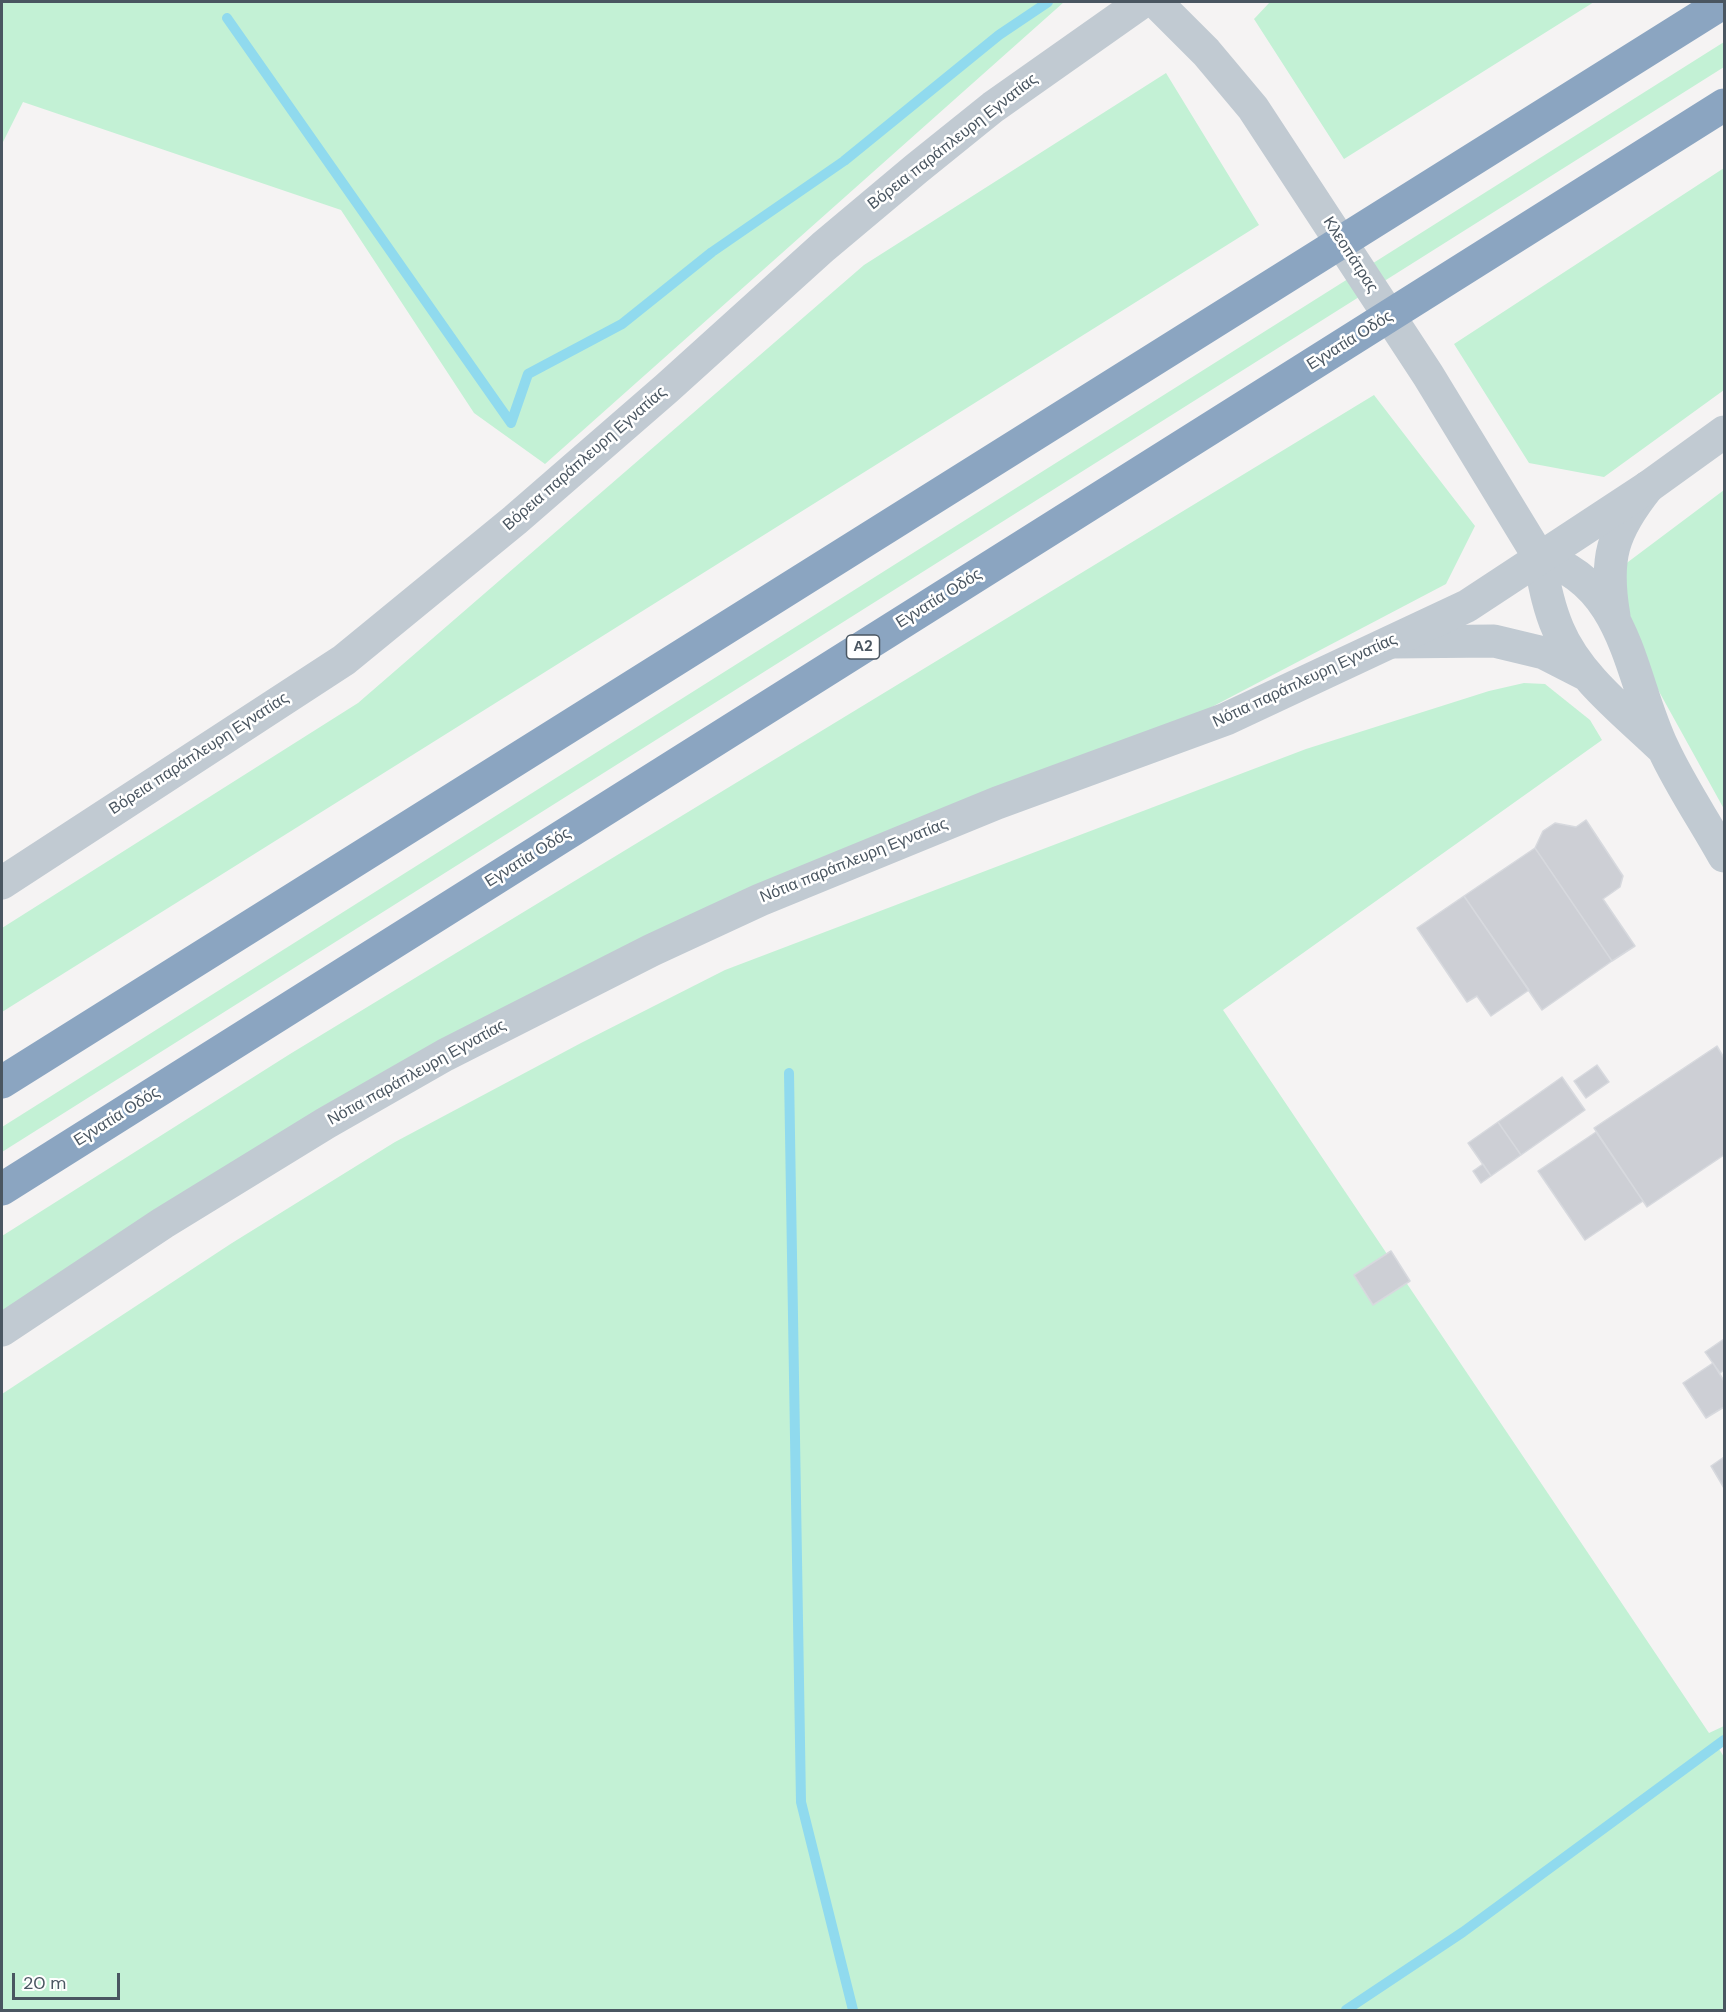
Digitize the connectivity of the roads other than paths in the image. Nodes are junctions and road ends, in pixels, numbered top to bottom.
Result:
1 (1142, 2) edge
2 (1156, 2) edge
3 (1724, 2) edge
4 (1725, 105) edge
5 (1725, 432) edge
6 (1648, 486) junction
7 (1539, 557) junction
8 (1615, 621) junction
9 (1392, 642) junction
10 (1590, 676) junction
11 (1662, 748) junction
12 (1725, 856) edge
13 (2, 883) edge
14 (2, 1082) edge
15 (2, 1190) edge
16 (2, 1330) edge

1 - 13 street, Βόρεια παράπλευρη Εγνατίας
2 - 7 street, Κλεοπάτρας
3 - 14 highway
4 - 15 highway, Εγνατία Οδός / Α2
5 - 6 street, Νότια παράπλευρη Εγνατίας
6 - 7 street, Νότια παράπλευρη Εγνατίας
6 - 8 street
7 - 8 street
7 - 9 street, Νότια παράπλευρη Εγνατίας
7 - 10 street
8 - 11 street
9 - 10 street
9 - 16 street, Νότια παράπλευρη Εγνατίας
10 - 11 street
11 - 12 street

